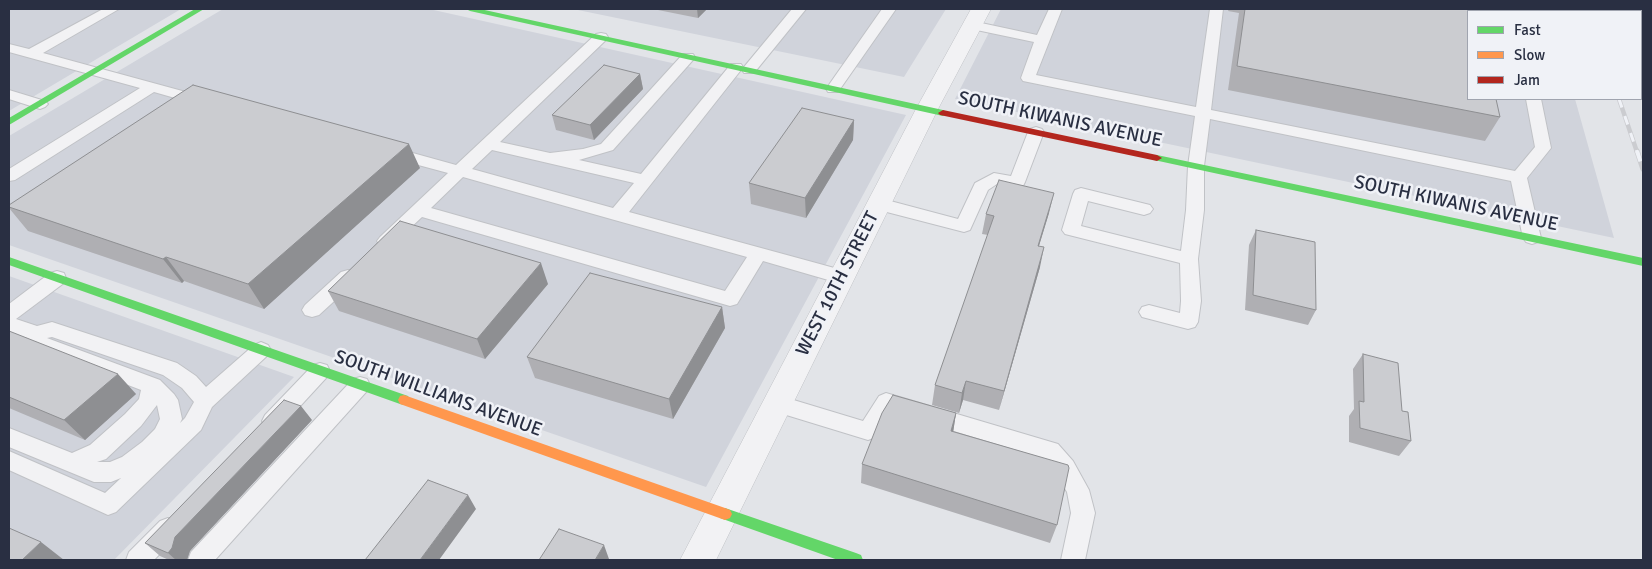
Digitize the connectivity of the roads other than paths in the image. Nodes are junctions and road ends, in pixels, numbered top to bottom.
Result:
1 (112, 9) edge
2 (200, 9) edge
3 (477, 9) edge
4 (799, 9) edge
5 (889, 9) edge
6 (1055, 9) edge
7 (1217, 9) edge
8 (976, 17) edge
9 (601, 37) junction
10 (1042, 40) junction
11 (9, 48) edge
12 (30, 54) junction
13 (688, 56) junction
14 (743, 69) junction
15 (94, 72) junction
16 (152, 87) junction
17 (833, 88) junction
18 (9, 94) edge
19 (1534, 100) edge
20 (40, 104) junction
21 (220, 106) edge
22 (927, 109) junction
23 (1203, 112) junction
24 (9, 122) edge
25 (1036, 132) junction
26 (488, 144) junction
27 (372, 147) edge
28 (550, 158) junction
29 (1196, 166) junction
30 (460, 171) junction
31 (9, 176) edge
32 (1519, 177) junction
33 (645, 180) junction
34 (879, 204) junction
35 (1144, 208) dead end
36 (419, 210) junction
37 (617, 214) junction
38 (1532, 238) junction
39 (376, 250) edge
40 (758, 254) junction
41 (1189, 259) junction
42 (9, 261) edge
43 (1643, 262) edge
44 (362, 263) edge
45 (842, 277) junction
46 (57, 278) junction
47 (312, 310) dead end
48 (1149, 312) dead end
49 (9, 314) edge
50 (9, 324) edge
51 (36, 334) junction
52 (261, 350) junction
53 (320, 371) junction
54 (360, 385) junction
55 (153, 386) junction
56 (205, 401) junction
57 (778, 404) junction
58 (260, 434) edge
59 (9, 438) edge
60 (9, 460) edge
61 (72, 463) junction
62 (185, 511) edge
63 (722, 513) junction
64 (138, 560) edge
65 (200, 560) edge
66 (698, 560) edge
67 (856, 560) edge
68 (1073, 560) edge

1 - 12 lane
2 - 15 main road
3 - 9 main road, SOUTH KIWANIS AVENUE
4 - 14 lane
5 - 17 lane
6 - 10 lane
7 - 23 lane
8 - 10 lane
8 - 22 street, WEST 10TH STREET
9 - 13 main road, SOUTH KIWANIS AVENUE
9 - 26 lane
10 - 23 lane
11 - 12 lane
12 - 15 lane
13 - 14 main road, SOUTH KIWANIS AVENUE
13 - 28 lane
14 - 17 main road, SOUTH KIWANIS AVENUE
14 - 33 lane
15 - 16 lane
15 - 20 main road
16 - 21 lane
16 - 31 lane
17 - 22 main road, SOUTH KIWANIS AVENUE
18 - 20 lane
19 - 32 lane
20 - 24 main road
22 - 25 main road, SOUTH KIWANIS AVENUE
22 - 34 street, WEST 10TH STREET
23 - 29 lane
23 - 32 lane
25 - 29 main road, SOUTH KIWANIS AVENUE
25 - 34 lane
26 - 28 lane
26 - 30 lane
27 - 30 lane
28 - 33 lane
29 - 38 main road, SOUTH KIWANIS AVENUE
29 - 41 lane
30 - 36 lane
30 - 37 lane
32 - 38 lane
33 - 37 lane
34 - 45 street, WEST 10TH STREET
35 - 41 lane
36 - 39 lane
36 - 40 lane
37 - 40 lane
38 - 43 main road, SOUTH KIWANIS AVENUE
40 - 45 lane
41 - 48 lane
42 - 46 main road, SOUTH WILLIAMS AVENUE
44 - 47 lane
45 - 57 street, WEST 10TH STREET
46 - 49 lane
46 - 52 main road, SOUTH WILLIAMS AVENUE
50 - 51 lane
51 - 55 lane
51 - 56 lane
52 - 53 main road, SOUTH WILLIAMS AVENUE
52 - 56 lane
53 - 54 main road, SOUTH WILLIAMS AVENUE
53 - 58 lane
54 - 63 main road, SOUTH WILLIAMS AVENUE
54 - 65 lane
55 - 61 lane
55 - 61 lane
56 - 60 lane
57 - 63 street, WEST 10TH STREET
57 - 68 lane
59 - 61 lane
62 - 64 lane
63 - 66 street, WEST 10TH STREET
63 - 67 main road, SOUTH WILLIAMS AVENUE

